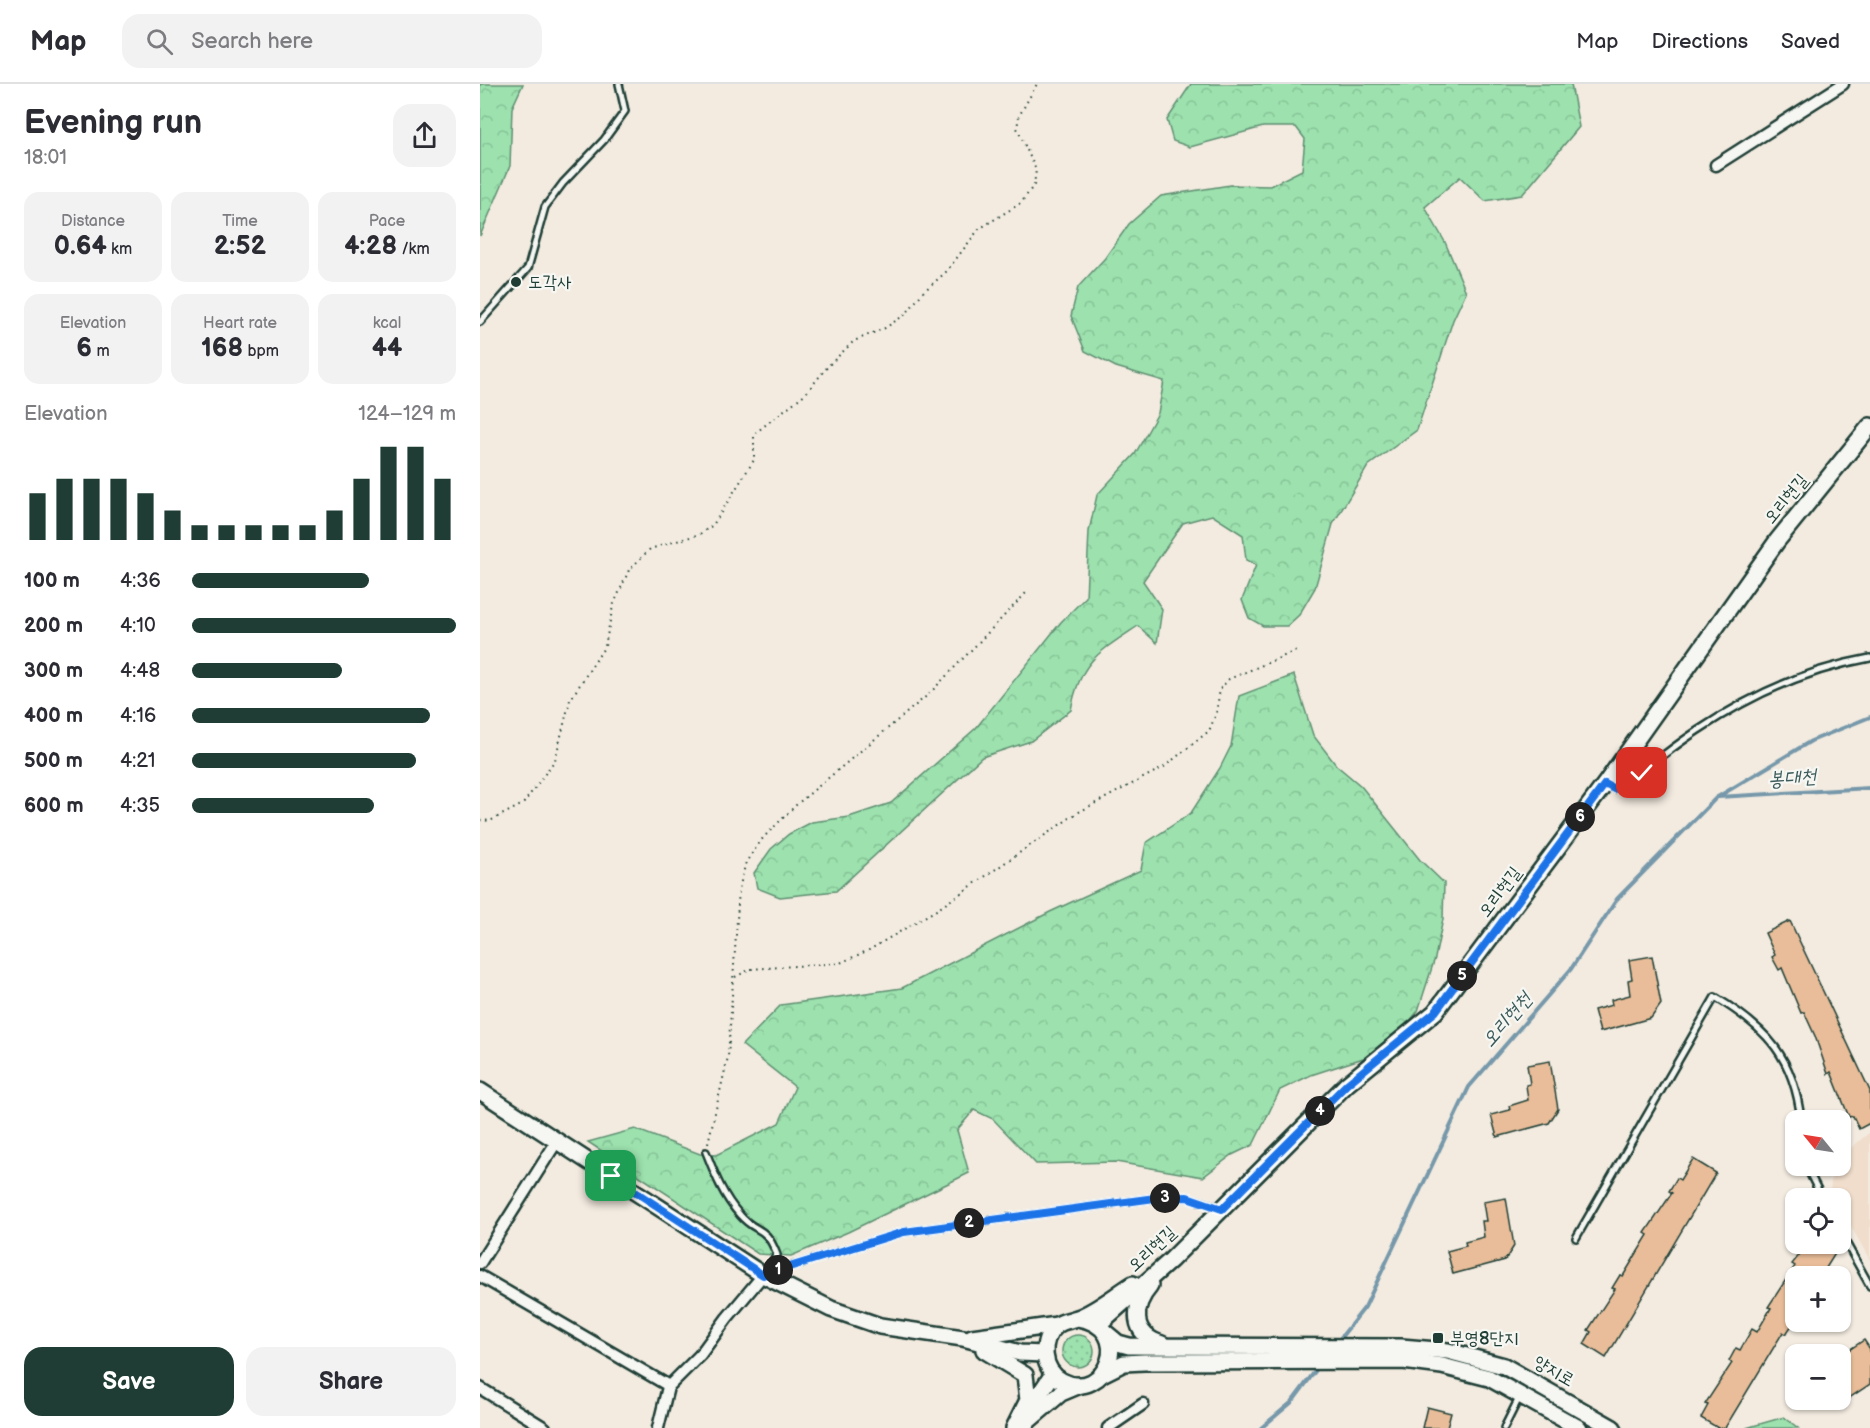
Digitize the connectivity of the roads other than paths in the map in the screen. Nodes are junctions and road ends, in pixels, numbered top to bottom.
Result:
1 (619, 84) edge
2 (1843, 84) edge
3 (1716, 165) dead end
4 (480, 322) edge
5 (1870, 426) edge
6 (1870, 658) edge
7 (1605, 784) junction
8 (480, 1091) edge
9 (1799, 1110) edge
10 (557, 1141) junction
11 (706, 1152) road end
12 (1222, 1209) junction
13 (1576, 1238) dead end
14 (1851, 1252) edge
15 (1171, 1260) junction
16 (480, 1263) edge
17 (763, 1275) junction
18 (480, 1276) edge
19 (1870, 1286) edge
20 (1078, 1318) junction
21 (1057, 1325) junction
22 (1102, 1329) junction
23 (963, 1338) junction
24 (1171, 1346) junction
25 (1044, 1354) junction
26 (1229, 1354) junction
27 (1402, 1354) junction
28 (1053, 1374) junction
29 (1102, 1374) junction
30 (1528, 1378) junction
31 (1083, 1384) junction
32 (669, 1386) junction
33 (480, 1388) edge
34 (1521, 1394) junction
35 (1143, 1404) dead end
36 (538, 1426) edge
37 (658, 1428) edge
38 (1016, 1428) edge
39 (1108, 1428) edge
40 (1504, 1428) edge
41 (1579, 1428) edge
42 (1612, 1428) edge

1 - 4 lane
2 - 3 street
5 - 7 street, 오리현길
6 - 7 lane
7 - 12 street, 오리현길
8 - 10 street
9 - 13 lane
10 - 16 street
10 - 17 street
11 - 17 lane
12 - 15 street, 오리현길
12 - 17 lane
14 - 19 lane
15 - 20 street
15 - 22 street, 오리현길
15 - 24 street
17 - 23 street
17 - 32 street
18 - 32 street
20 - 21 street
20 - 22 street
21 - 23 street
21 - 25 street
22 - 24 street
22 - 29 street
23 - 25 street
23 - 38 street
24 - 26 street
25 - 28 street
26 - 27 street
26 - 29 street
27 - 30 street, 양지로
27 - 34 street, 양지로
28 - 31 street
28 - 38 street
29 - 31 street
30 - 34 street
30 - 42 street, 양지로
31 - 38 street
32 - 37 street
33 - 36 street
34 - 40 lane
34 - 41 street, 양지로
35 - 39 street

